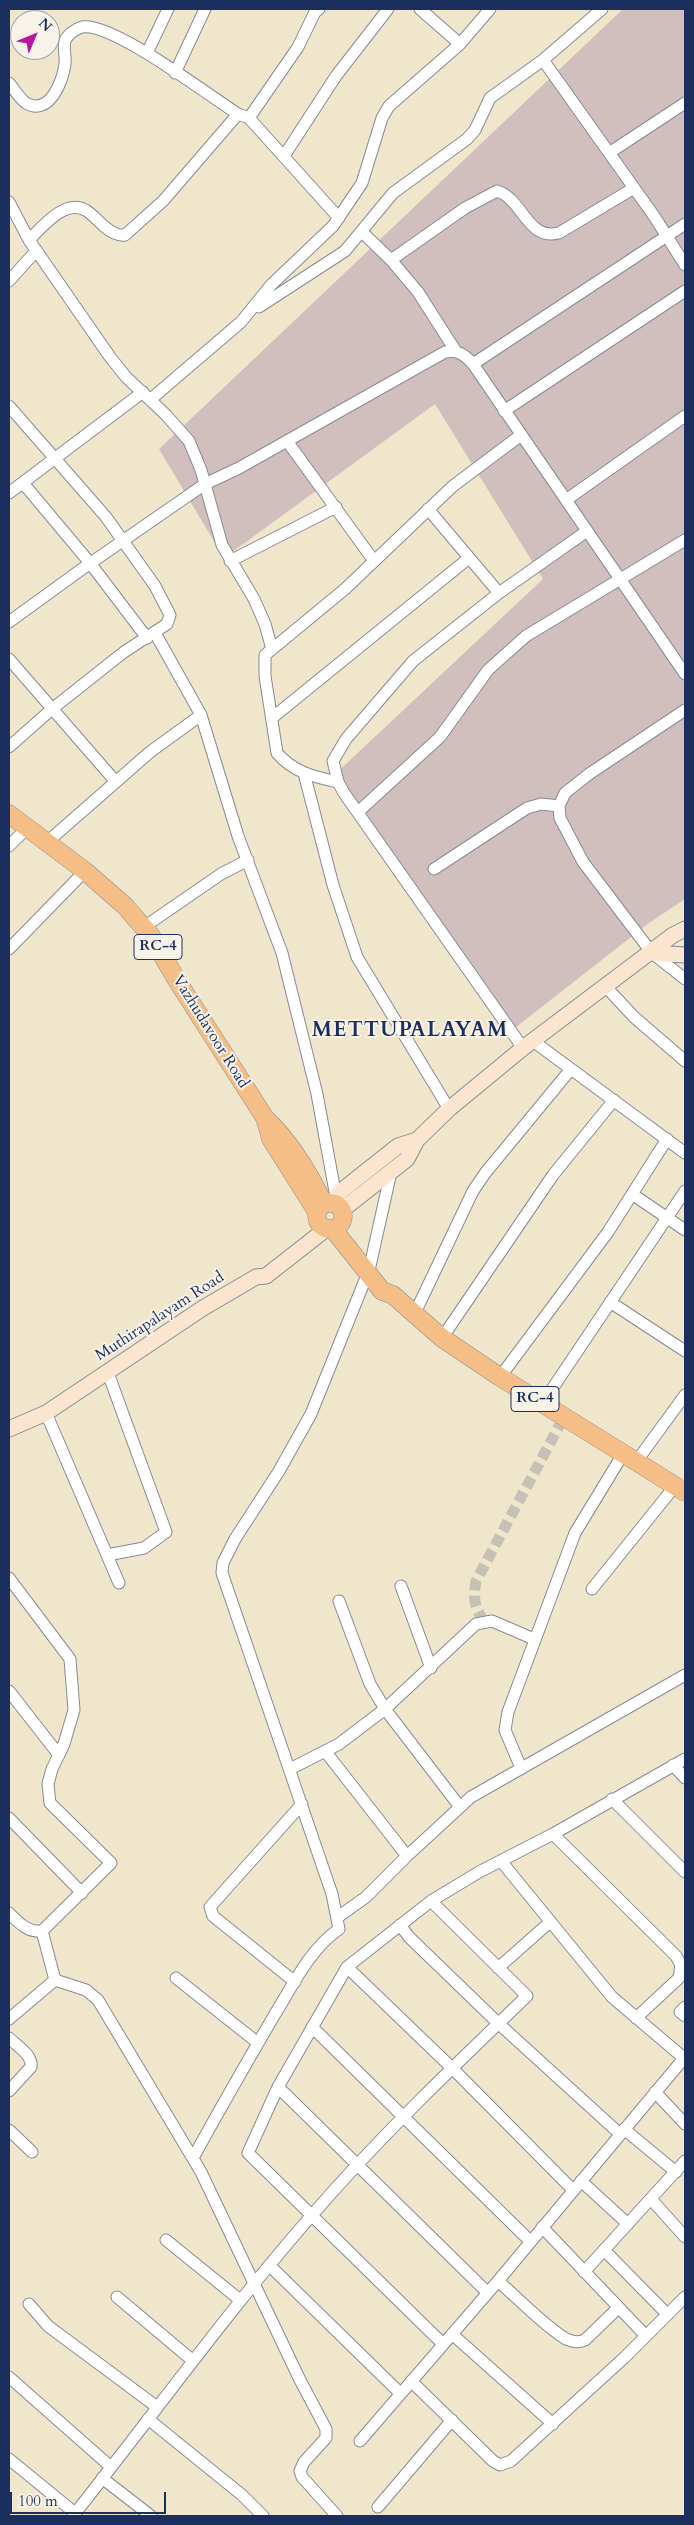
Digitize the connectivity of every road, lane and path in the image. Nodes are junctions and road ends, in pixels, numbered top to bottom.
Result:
1 (168, 9) edge
2 (205, 9) edge
3 (388, 9) edge
4 (420, 9) edge
5 (490, 9) edge
6 (602, 9) edge
7 (315, 10) edge
8 (460, 44) junction
9 (147, 53) junction
10 (543, 60) junction
11 (175, 73) junction
12 (9, 83) edge
13 (685, 103) edge
14 (243, 116) junction
15 (609, 153) junction
16 (284, 156) junction
17 (634, 188) junction
18 (9, 202) edge
19 (339, 218) junction
20 (685, 224) edge
21 (362, 232) junction
22 (667, 236) junction
23 (29, 240) junction
24 (36, 250) junction
25 (391, 260) junction
26 (685, 265) edge
27 (9, 281) edge
28 (685, 291) edge
29 (253, 310) junction
30 (455, 350) junction
31 (473, 364) junction
32 (147, 395) junction
33 (9, 406) edge
34 (504, 411) junction
35 (685, 416) edge
36 (521, 435) junction
37 (287, 441) junction
38 (55, 459) junction
39 (23, 484) junction
40 (206, 484) junction
41 (9, 493) edge
42 (566, 500) junction
43 (336, 507) junction
44 (428, 509) junction
45 (587, 531) junction
46 (123, 540) junction
47 (685, 540) edge
48 (469, 558) junction
49 (230, 561) junction
50 (374, 561) junction
51 (90, 563) junction
52 (621, 580) junction
53 (499, 594) junction
54 (9, 622) edge
55 (151, 635) junction
56 (272, 649) junction
57 (9, 659) edge
58 (685, 674) edge
59 (52, 709) junction
60 (685, 710) edge
61 (201, 715) junction
62 (272, 718) junction
63 (9, 747) edge
64 (304, 773) junction
65 (116, 782) junction
66 (338, 782) junction
67 (560, 806) junction
68 (358, 812) junction
69 (9, 814) edge
70 (27, 828) junction
71 (46, 843) junction
72 (9, 846) edge
73 (248, 860) junction
74 (434, 869) dead end
75 (85, 871) junction
76 (144, 927) junction
77 (685, 929) edge
78 (9, 949) edge
79 (652, 953) junction
80 (685, 955) edge
81 (685, 979) edge
82 (606, 987) junction
83 (528, 1045) junction
84 (685, 1061) edge
85 (571, 1069) junction
86 (614, 1100) junction
87 (449, 1109) junction
88 (667, 1139) junction
89 (417, 1140) junction
90 (685, 1153) edge
91 (391, 1172) junction
92 (685, 1191) edge
93 (632, 1194) junction
94 (330, 1215) junction
95 (667, 1218) junction
96 (685, 1230) edge
97 (369, 1271) junction
98 (610, 1302) junction
99 (414, 1315) junction
100 (442, 1338) junction
101 (685, 1350) edge
102 (108, 1372) junction
103 (500, 1377) junction
104 (685, 1395) edge
105 (542, 1404) junction
106 (41, 1415) junction
107 (12, 1428) edge
108 (630, 1458) junction
109 (680, 1489) edge
110 (107, 1555) junction
111 (9, 1578) edge
112 (119, 1583) dead end
113 (401, 1586) dead end
114 (592, 1589) dead end
115 (338, 1600) dead end
116 (534, 1639) junction
117 (431, 1668) junction
118 (685, 1675) edge
119 (9, 1691) edge
120 (385, 1709) junction
121 (325, 1751) junction
122 (59, 1755) junction
123 (685, 1759) edge
124 (673, 1765) junction
125 (521, 1768) junction
126 (290, 1769) junction
127 (685, 1778) edge
128 (612, 1800) junction
129 (302, 1804) junction
130 (460, 1807) junction
131 (9, 1818) edge
132 (553, 1834) junction
133 (407, 1856) junction
134 (501, 1861) junction
135 (685, 1872) edge
136 (82, 1893) junction
137 (431, 1901) junction
138 (9, 1913) edge
139 (338, 1917) junction
140 (550, 1922) junction
141 (400, 1925) junction
142 (42, 1931) junction
143 (347, 1967) junction
144 (498, 1968) junction
145 (176, 1978) dead end
146 (55, 1980) junction
147 (295, 1982) junction
148 (685, 2007) edge
149 (685, 2016) edge
150 (636, 2018) junction
151 (9, 2019) edge
152 (498, 2023) junction
153 (312, 2028) junction
154 (9, 2038) edge
155 (258, 2043) junction
156 (685, 2058) edge
157 (453, 2069) junction
158 (278, 2087) junction
159 (9, 2091) edge
160 (655, 2092) junction
161 (402, 2117) junction
162 (685, 2124) edge
163 (9, 2130) edge
164 (622, 2132) junction
165 (32, 2152) dead end
166 (193, 2158) junction
167 (685, 2161) edge
168 (359, 2164) junction
169 (676, 2172) junction
170 (577, 2186) junction
171 (651, 2199) junction
172 (312, 2216) junction
173 (628, 2224) junction
174 (542, 2227) junction
175 (685, 2237) edge
176 (166, 2240) dead end
177 (530, 2241) junction
178 (604, 2250) junction
179 (270, 2266) junction
180 (584, 2272) junction
181 (498, 2281) junction
182 (254, 2284) junction
183 (487, 2292) junction
184 (118, 2297) dead end
185 (685, 2297) edge
186 (240, 2300) junction
187 (29, 2304) dead end
188 (618, 2308) junction
189 (668, 2314) junction
190 (452, 2334) junction
191 (646, 2336) junction
192 (443, 2344) junction
193 (192, 2360) junction
194 (9, 2377) edge
195 (411, 2381) junction
196 (400, 2393) junction
197 (157, 2407) junction
198 (148, 2419) junction
199 (452, 2420) junction
200 (553, 2424) junction
201 (360, 2441) dead end
202 (9, 2459) edge
203 (111, 2467) junction
204 (102, 2478) junction
205 (378, 2507) dead end
206 (74, 2515) edge
207 (151, 2516) edge
208 (263, 2516) edge
209 (337, 2516) edge

1 - 9 street
2 - 11 street
3 - 16 street
4 - 8 street
5 - 8 street
6 - 10 street
7 - 14 street
8 - 19 street
9 - 11 street
9 - 12 street
10 - 15 street
10 - 21 street
11 - 14 street
13 - 15 street
14 - 16 street
14 - 23 street
15 - 17 street
16 - 19 street
17 - 22 street
17 - 25 street
18 - 23 street
19 - 29 street
20 - 22 street
21 - 25 street
21 - 29 street
22 - 26 street
22 - 31 street
23 - 24 street
24 - 27 street
24 - 32 street
25 - 30 street
28 - 34 street
29 - 32 street
30 - 31 street
30 - 37 street
31 - 34 street
32 - 38 street
32 - 40 street
33 - 38 street
34 - 36 street
35 - 42 street
36 - 42 street
36 - 44 street
37 - 40 street
37 - 43 street
38 - 39 street
38 - 46 street
39 - 41 street
39 - 51 street
40 - 46 street
40 - 49 street
42 - 45 street
43 - 49 street
43 - 50 street
44 - 48 street
44 - 50 street
45 - 52 street
45 - 53 street
46 - 51 street
46 - 55 street
47 - 52 street
48 - 53 street
48 - 62 street
49 - 56 street
50 - 56 street
51 - 54 street
51 - 55 street
52 - 58 street
52 - 68 street
53 - 66 street
55 - 59 street
55 - 61 street
56 - 62 street
57 - 59 street
59 - 63 street
59 - 65 street
60 - 67 street
61 - 65 street
61 - 73 street
62 - 64 street
64 - 66 street
64 - 87 street
65 - 71 street
66 - 68 street
67 - 74 street
67 - 79 street
68 - 83 street
69 - 70 main road, Vazhudavoor Road / RC-4
70 - 71 main road, Vazhudavoor Road / RC-4
70 - 72 street
71 - 75 main road, Vazhudavoor Road / RC-4
73 - 76 street
73 - 94 street
75 - 76 main road, Vazhudavoor Road / RC-4
75 - 78 street
76 - 94 main road, Vazhudavoor Road / RC-4
77 - 79 street
79 - 80 street
79 - 81 street
79 - 82 street
82 - 83 street
82 - 84 street
83 - 85 street
83 - 87 street
85 - 86 street
85 - 99 street
86 - 88 street
86 - 100 street
87 - 89 street
88 - 90 street
88 - 93 street
89 - 91 street
89 - 94 street
91 - 94 street
91 - 97 street
92 - 95 street
93 - 95 street
93 - 103 street
94 - 97 main road, Vazhudavoor Road
94 - 102 street, Muthirapalayam Road
95 - 96 street
95 - 98 street
97 - 99 main road, Vazhudavoor Road / RC-4
97 - 126 street
98 - 101 street
98 - 105 street
99 - 100 main road, RC-4
100 - 103 main road, RC-4
102 - 106 street, Muthirapalayam Road
102 - 110 street
103 - 105 main road, RC-4
104 - 108 street
105 - 108 main road, RC-4
106 - 107 street, Muthirapalayam Road
106 - 110 street
108 - 109 main road, RC-4
108 - 116 street
109 - 114 street
110 - 112 street
111 - 122 street
113 - 117 street
115 - 120 street
116 - 117 street
116 - 125 street
117 - 120 street
118 - 125 street
119 - 122 street
120 - 121 street
120 - 130 street
121 - 126 street
121 - 133 street
122 - 136 street
123 - 124 street
124 - 127 street
124 - 128 street
125 - 130 street
126 - 129 street
128 - 132 street
128 - 135 street
129 - 139 street
129 - 147 street
130 - 133 street
131 - 136 street
132 - 134 street
132 - 150 street
133 - 139 street
134 - 137 street
134 - 140 street
136 - 142 street
137 - 141 street
137 - 144 street
138 - 142 street
139 - 147 street
140 - 144 street
140 - 150 street
141 - 143 street
141 - 152 street
142 - 146 street
143 - 153 street
143 - 157 street
144 - 152 street
145 - 155 street
146 - 151 street
146 - 166 street
147 - 155 street
148 - 149 street
150 - 156 street
152 - 157 street
152 - 164 street
153 - 158 street
153 - 161 street
154 - 159 street
155 - 166 street
156 - 160 street
157 - 161 street
157 - 170 street
158 - 168 street
158 - 172 street
160 - 162 street
160 - 164 street
161 - 168 street
161 - 177 street
163 - 165 street
164 - 169 street
164 - 170 street
166 - 182 street
167 - 169 street
168 - 172 street
168 - 183 street
169 - 171 street
170 - 173 street
170 - 174 street
171 - 173 street
171 - 175 street
172 - 179 street
172 - 192 street
173 - 178 street
174 - 177 street
174 - 180 street
176 - 186 street
177 - 181 street
178 - 180 street
178 - 189 street
179 - 182 street
179 - 196 street
180 - 188 street
181 - 183 street
181 - 188 street
182 - 186 street
182 - 209 street
183 - 190 street
184 - 193 street
185 - 189 street
186 - 193 street
187 - 197 street
188 - 191 street
189 - 191 street
190 - 192 street
190 - 200 street
191 - 200 street
192 - 195 street
193 - 197 street
194 - 203 street
195 - 196 street
195 - 199 street
196 - 201 street
197 - 198 street
198 - 203 street
198 - 208 street
199 - 200 street
199 - 205 street
202 - 206 street
203 - 204 street
204 - 206 street
204 - 207 street

